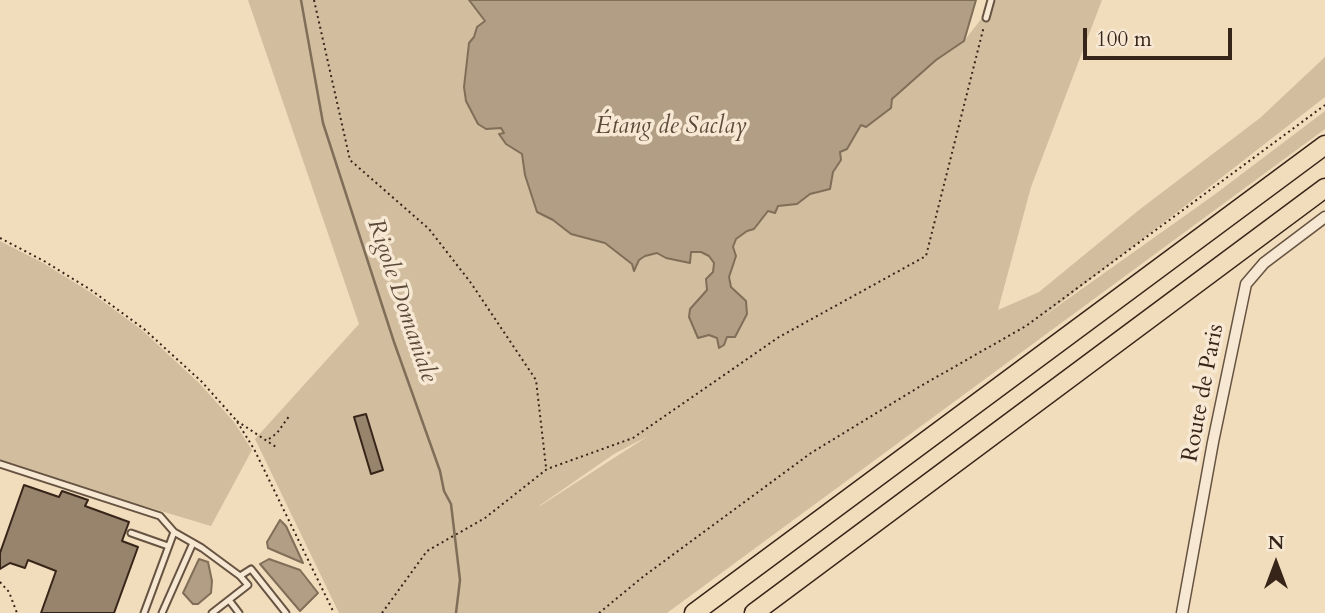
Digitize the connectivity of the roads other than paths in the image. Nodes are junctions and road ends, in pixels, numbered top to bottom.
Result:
1 (991, 0) edge
2 (986, 18) road end
3 (1325, 145) edge
4 (1325, 188) edge
5 (1325, 217) edge
6 (0, 464) edge
7 (174, 532) junction
8 (131, 533) dead end
9 (193, 543) junction
10 (168, 546) junction
11 (240, 576) junction
12 (229, 600) junction
13 (144, 613) edge
14 (162, 613) edge
15 (212, 613) edge
16 (239, 613) edge
17 (286, 613) edge
18 (694, 613) edge
19 (754, 613) edge
20 (1182, 613) edge

1 - 2 lane
3 - 18 highway
4 - 19 highway
5 - 20 street, Route de Paris
6 - 7 lane
7 - 9 lane
7 - 10 lane
8 - 10 lane
9 - 11 lane
9 - 14 lane
10 - 13 lane
11 - 12 lane
11 - 17 lane
12 - 15 lane
12 - 16 lane

